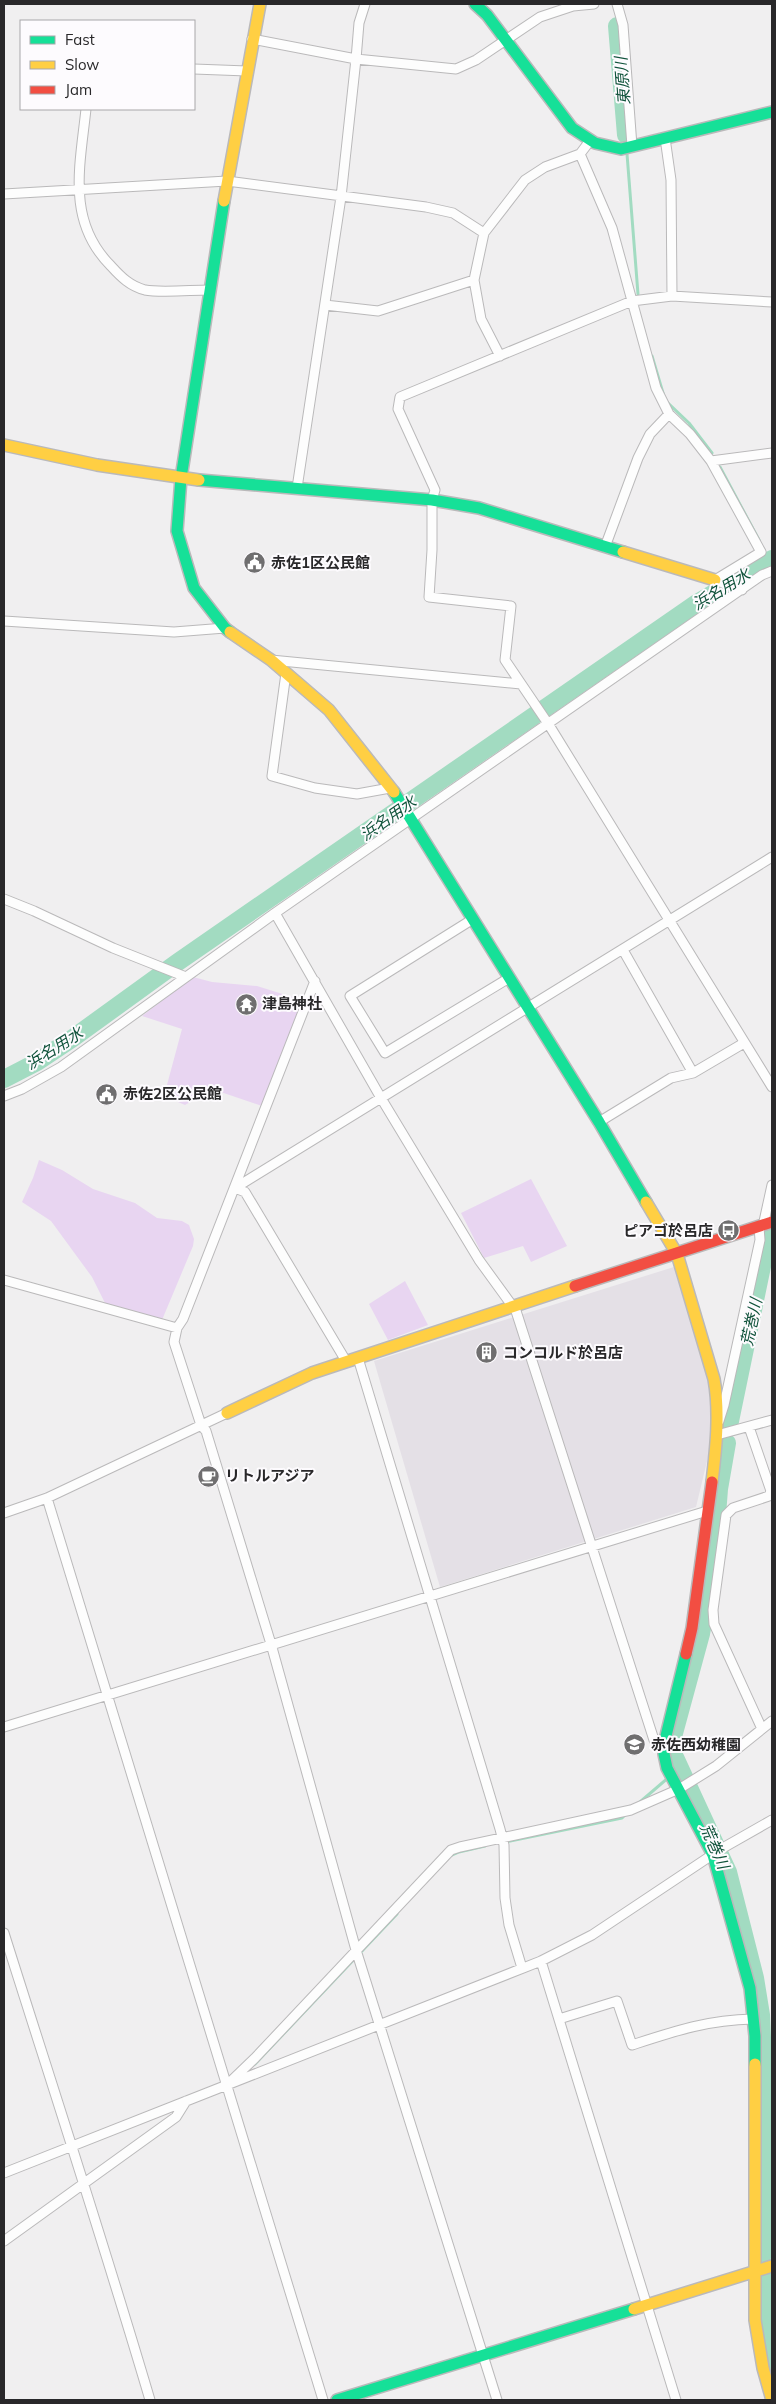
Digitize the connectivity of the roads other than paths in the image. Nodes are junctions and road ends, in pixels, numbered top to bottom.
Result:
1 (260, 4) edge
2 (365, 4) edge
3 (474, 4) edge
4 (594, 4) edge
5 (617, 4) edge
6 (488, 10) edge
7 (252, 39) junction
8 (505, 39) junction
9 (356, 59) junction
10 (195, 69) edge
11 (247, 71) junction
12 (86, 110) edge
13 (772, 112) edge
14 (665, 138) junction
15 (589, 142) junction
16 (632, 146) junction
17 (580, 154) junction
18 (227, 181) junction
19 (77, 190) junction
20 (4, 194) edge
21 (341, 196) junction
22 (484, 233) junction
23 (474, 280) junction
24 (209, 290) junction
25 (672, 296) junction
26 (632, 301) junction
27 (772, 302) edge
28 (325, 305) junction
29 (500, 356) junction
30 (668, 414) junction
31 (4, 445) edge
32 (772, 453) edge
33 (711, 461) junction
34 (181, 478) junction
35 (297, 488) junction
36 (432, 500) junction
37 (605, 547) junction
38 (771, 574) edge
39 (715, 580) junction
40 (742, 590) junction
41 (4, 621) edge
42 (225, 628) junction
43 (271, 660) junction
44 (286, 673) junction
45 (521, 684) junction
46 (547, 722) junction
47 (390, 788) junction
48 (410, 817) junction
49 (772, 857) edge
50 (4, 899) edge
51 (275, 913) junction
52 (473, 919) junction
53 (669, 920) junction
54 (623, 950) junction
55 (182, 975) junction
56 (509, 978) junction
57 (315, 981) junction
58 (527, 1006) junction
59 (744, 1043) junction
60 (693, 1074) junction
61 (772, 1087) edge
62 (4, 1096) edge
63 (381, 1098) junction
64 (599, 1122) junction
65 (772, 1185) edge
66 (235, 1188) junction
67 (765, 1225) edge
68 (677, 1254) junction
69 (4, 1280) edge
70 (512, 1307) junction
71 (177, 1328) junction
72 (358, 1358) junction
73 (346, 1361) junction
74 (226, 1413) joint
75 (772, 1420) edge
76 (201, 1425) junction
77 (749, 1427) junction
78 (718, 1429) junction
79 (47, 1498) junction
80 (707, 1511) junction
81 (4, 1513) edge
82 (591, 1547) junction
83 (430, 1595) junction
84 (270, 1644) junction
85 (108, 1694) junction
86 (772, 1721) edge
87 (4, 1727) edge
88 (762, 1729) junction
89 (665, 1747) junction
90 (680, 1789) junction
91 (772, 1820) edge
92 (502, 1838) junction
93 (716, 1852) junction
94 (4, 1933) edge
95 (356, 1950) junction
96 (541, 1961) junction
97 (522, 1968) junction
98 (559, 2019) junction
99 (753, 2019) junction
100 (380, 2025) junction
101 (226, 2086) junction
102 (186, 2101) junction
103 (70, 2146) junction
104 (4, 2172) edge
105 (83, 2185) junction
106 (4, 2241) edge
107 (772, 2266) edge
108 (754, 2272) junction
109 (646, 2305) junction
110 (484, 2355) junction
111 (150, 2400) edge
112 (323, 2400) edge
113 (337, 2400) edge
114 (497, 2400) edge
115 (676, 2400) edge
116 (772, 2400) edge

1 - 7 street
2 - 9 street
3 - 6 street
4 - 8 street
5 - 16 street
6 - 8 street
7 - 9 street
7 - 11 street
8 - 9 street
8 - 15 street
9 - 21 street
10 - 11 street
11 - 18 street
12 - 19 street
13 - 14 street
14 - 16 street
14 - 25 street
15 - 16 street
15 - 17 street
17 - 22 street
17 - 26 street
18 - 19 street
18 - 21 street
18 - 24 street
19 - 20 street
19 - 24 street
21 - 22 street
21 - 28 street
22 - 23 street
23 - 28 street
23 - 29 street
24 - 34 street
25 - 26 street
25 - 27 street
26 - 29 street
26 - 30 street
28 - 35 street
29 - 36 street
30 - 33 street
30 - 37 street
31 - 34 street
32 - 33 street
33 - 39 street
34 - 35 street
34 - 42 street
35 - 36 street
36 - 37 street
36 - 45 street
37 - 39 street
38 - 40 street
39 - 40 street
40 - 46 street
41 - 42 street
42 - 43 street
43 - 44 street
43 - 45 street
44 - 47 street
44 - 47 street
45 - 46 street
46 - 48 street
46 - 53 street
47 - 48 street
48 - 51 street
48 - 52 street
49 - 53 street
50 - 55 street
51 - 55 street
51 - 57 street
52 - 56 street
52 - 56 street
53 - 54 street
53 - 59 street
54 - 58 street
54 - 60 street
55 - 62 street
56 - 58 street
57 - 63 street
57 - 66 street
58 - 63 street
58 - 64 street
59 - 60 street
59 - 61 street
60 - 64 street
63 - 66 street
63 - 70 street
64 - 68 street
65 - 67 street
66 - 71 street
66 - 73 street
67 - 68 street
67 - 78 street
68 - 70 street
68 - 78 street
69 - 71 street
70 - 72 street
70 - 82 street
71 - 76 street
72 - 73 street
72 - 83 street
73 - 74 street
74 - 76 street
75 - 77 street
76 - 79 street
76 - 84 street
77 - 78 street
77 - 88 street
78 - 80 street
79 - 81 street
79 - 85 street
80 - 82 street
80 - 89 street
82 - 83 street
82 - 89 street
83 - 84 street
83 - 92 street
84 - 85 street
84 - 95 street
85 - 87 street
85 - 101 street
86 - 88 street
88 - 90 street
89 - 90 street
90 - 92 street
90 - 93 street
91 - 93 street
92 - 95 street
92 - 97 street
93 - 96 street
93 - 99 street
94 - 103 street
95 - 100 street
95 - 101 street
96 - 97 street
96 - 98 street
97 - 100 street
98 - 99 street
98 - 109 street
99 - 108 street
100 - 101 street
100 - 110 street
101 - 102 street
101 - 112 street
102 - 103 street
102 - 105 street
103 - 104 street
103 - 105 street
105 - 106 street
105 - 111 street
107 - 108 street
108 - 109 street
108 - 116 street
109 - 110 street
109 - 115 street
110 - 113 street
110 - 114 street

